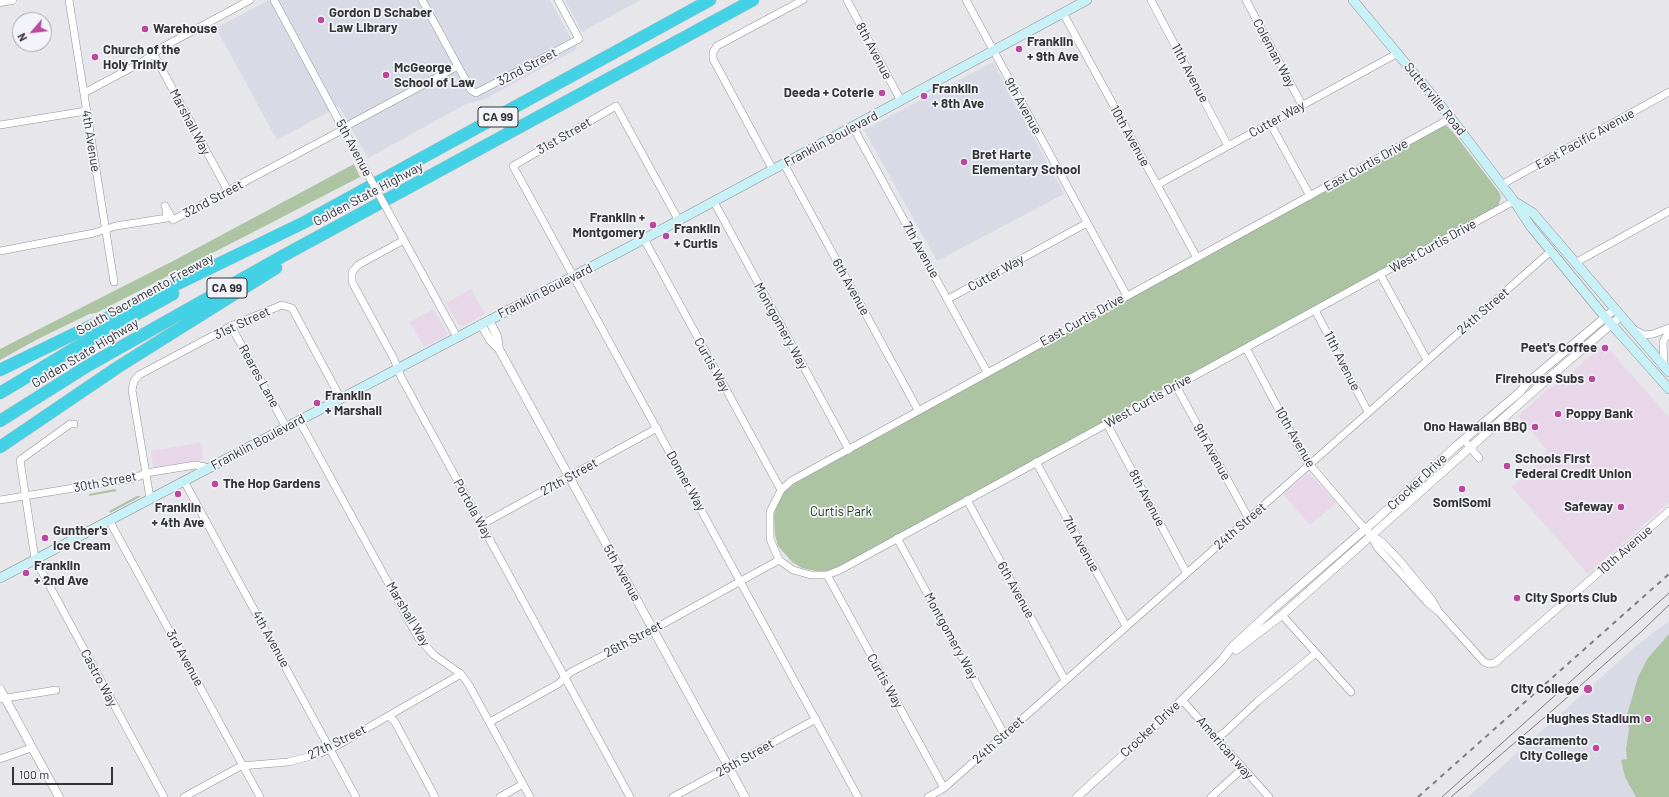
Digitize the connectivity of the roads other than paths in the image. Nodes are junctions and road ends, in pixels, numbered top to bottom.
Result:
1 (12, 0) edge
2 (68, 0) edge
3 (250, 0) edge
4 (274, 0) edge
5 (422, 0) edge
6 (558, 0) edge
7 (710, 0) edge
8 (753, 0) edge
9 (803, 0) edge
10 (847, 0) edge
11 (966, 0) edge
12 (1087, 0) edge
13 (1151, 0) edge
14 (1246, 0) edge
15 (1353, 0) edge
16 (0, 2) edge
17 (1063, 13) junction
18 (993, 52) junction
19 (153, 53) junction
20 (1398, 53) junction
21 (458, 66) junction
22 (1669, 92) edge
23 (84, 93) junction
24 (901, 101) junction
25 (1302, 105) junction
26 (86, 110) junction
27 (1452, 118) junction
28 (1270, 123) junction
29 (0, 125) edge
30 (853, 127) junction
31 (344, 129) junction
32 (1228, 146) junction
33 (784, 164) junction
34 (513, 166) joint
35 (773, 170) junction
36 (1157, 185) junction
37 (1502, 185) junction
38 (228, 191) junction
39 (1310, 196) junction
40 (1514, 201) junction
41 (714, 202) junction
42 (1669, 211) edge
43 (359, 215) junction
44 (679, 221) junction
45 (306, 222) junction
46 (1087, 223) junction
47 (106, 230) junction
48 (404, 240) junction
49 (644, 240) junction
50 (0, 251) edge
51 (1550, 251) junction
52 (1197, 258) junction
53 (1575, 263) junction
54 (1380, 274) junction
55 (1584, 275) junction
56 (573, 277) junction
57 (114, 282) dead end
58 (1127, 296) junction
59 (948, 299) junction
60 (1615, 309) junction
61 (1315, 310) junction
62 (1621, 316) junction
63 (1605, 317) junction
64 (485, 322) junction
65 (1612, 325) junction
66 (231, 326) junction
67 (1631, 328) junction
68 (1669, 328) edge
69 (1669, 332) edge
70 (457, 337) junction
71 (1246, 348) junction
72 (1427, 360) junction
73 (398, 369) junction
74 (0, 370) edge
75 (1667, 370) edge
76 (988, 372) junction
77 (1176, 386) junction
78 (1669, 389) edge
79 (0, 393) edge
80 (341, 399) junction
81 (918, 410) junction
82 (1368, 412) junction
83 (299, 420) junction
84 (0, 421) edge
85 (74, 424) dead end
86 (1107, 424) junction
87 (286, 427) junction
88 (657, 428) junction
89 (1464, 440) junction
90 (0, 447) edge
91 (1470, 447) junction
92 (849, 450) junction
93 (1479, 458) dead end
94 (1036, 462) junction
95 (1309, 465) junction
96 (211, 468) junction
97 (146, 473) junction
98 (569, 478) junction
99 (184, 481) junction
100 (781, 490) junction
101 (25, 496) junction
102 (150, 498) junction
103 (0, 500) edge
104 (967, 500) junction
105 (1669, 511) edge
106 (1249, 519) junction
107 (109, 520) junction
108 (481, 524) junction
109 (1368, 532) junction
110 (897, 538) junction
111 (34, 558) junction
112 (779, 560) junction
113 (1186, 572) junction
114 (827, 575) junction
115 (0, 578) edge
116 (740, 581) junction
117 (1282, 615) junction
118 (1126, 626) junction
119 (653, 629) junction
120 (1316, 653) junction
121 (1222, 660) junction
122 (461, 674) junction
123 (565, 678) junction
124 (1065, 680) junction
125 (0, 689) edge
126 (56, 690) dead end
127 (1350, 692) dead end
128 (3, 699) edge
129 (1182, 700) junction
130 (389, 716) junction
131 (816, 719) junction
132 (490, 722) junction
133 (1004, 734) junction
134 (1216, 738) junction
135 (31, 748) junction
136 (331, 749) junction
137 (0, 759) edge
138 (243, 766) junction
139 (729, 767) junction
140 (1243, 768) junction
141 (523, 784) junction
142 (944, 788) junction
143 (59, 797) edge
144 (164, 797) edge
145 (184, 797) edge
146 (260, 797) edge
147 (356, 797) edge
148 (435, 797) edge
149 (500, 797) edge
150 (530, 797) edge
151 (630, 797) edge
152 (673, 797) edge
153 (746, 797) edge
154 (858, 797) edge
155 (928, 797) edge
156 (1077, 797) edge
157 (1211, 797) edge
158 (1269, 797) edge

1 - 16 street
2 - 23 street, 4th Avenue
3 - 19 street
4 - 31 street, 5th Avenue
5 - 21 street
6 - 21 street, 32nd Street
7 - 45 highway, Golden State Highway / CA 99
8 - 43 highway, Golden State Highway / CA 99
9 - 35 street
10 - 24 street, 8th Avenue
11 - 18 street, 9th Avenue
12 - 17 main road, Franklin Boulevard
13 - 32 street, 11th Avenue
14 - 25 street, Coleman Way
15 - 20 main road, Sutterville Road
17 - 18 main road, Franklin Boulevard
17 - 36 street, 10th Avenue
18 - 24 main road, Franklin Boulevard
18 - 46 street, 9th Avenue
19 - 23 street
19 - 38 street, Marshall Way
20 - 25 street, Cutter Way
20 - 27 main road, Sutterville Road
21 - 31 street, 32nd Street
22 - 37 street, East Pacific Avenue
23 - 26 street, 4th Avenue
24 - 30 main road, Franklin Boulevard
25 - 28 street, Cutter Way
26 - 29 street
26 - 47 street, 4th Avenue
27 - 37 main road, Sutterville Road
27 - 39 street, East Curtis Drive
28 - 32 street, Cutter Way
28 - 39 street
30 - 33 main road, Franklin Boulevard
30 - 59 street, 7th Avenue
31 - 38 street, 32nd Street
31 - 48 street, 5th Avenue, bridge
32 - 36 street, Cutter Way
33 - 35 main road, Franklin Boulevard
33 - 81 street, 6th Avenue
34 - 44 street, 31st Street
34 - 56 street, Donner Way
35 - 41 main road, Franklin Boulevard
36 - 52 street, 10th Avenue
37 - 40 main road, Sutterville Road
38 - 47 street, 32nd Street
39 - 52 street, East Curtis Drive
40 - 51 main road, Sutterville Road
40 - 53 main road, Sutterville Road
40 - 54 street, West Curtis Drive
41 - 44 main road, Franklin Boulevard
41 - 92 street, Montgomery Way
42 - 53 street
43 - 84 highway, Golden State Highway / CA 99
43 - 90 highway
44 - 49 main road, Franklin Boulevard
45 - 74 highway, Golden State Highway
45 - 79 highway, South Sacramento Freeway
46 - 58 street, 9th Avenue
46 - 59 street, Cutter Way
47 - 50 street, 32nd Street
47 - 57 street, 4th Avenue
48 - 70 street, 5th Avenue
48 - 73 street, Portola Way
49 - 56 main road, Franklin Boulevard
49 - 100 street, Curtis Way
51 - 55 main road
51 - 63 main road, Sutterville Road
51 - 72 street, 24th Street
52 - 58 street, East Curtis Drive
53 - 55 main road, Sutterville Road
54 - 61 street, West Curtis Drive
54 - 72 street
55 - 60 main road, Sutterville Road
56 - 64 main road, Franklin Boulevard
56 - 88 street, Donner Way
58 - 76 street, East Curtis Drive
59 - 76 street, 7th Avenue
60 - 62 main road, Sutterville Road
60 - 63 street, Crocker Drive
61 - 71 street, West Curtis Drive
61 - 82 street, 11th Avenue
62 - 65 street, Crocker Drive
62 - 67 main road, Sutterville Road
63 - 65 main road, Sutterville Road
63 - 89 street, Crocker Drive
64 - 70 main road, Franklin Boulevard
64 - 98 street, 5th Avenue
65 - 78 main road, Sutterville Road
65 - 91 street, Crocker Drive
66 - 80 street, 31st Street
66 - 87 street, Reares Lane
66 - 97 street, 31st Street
67 - 68 street
67 - 75 main road, Sutterville Road
69 - 75 street
70 - 73 main road, Franklin Boulevard
71 - 77 street, West Curtis Drive
71 - 95 street, 10th Avenue
72 - 82 street, 24th Street
73 - 80 main road, Franklin Boulevard
73 - 108 street, Portola Way
76 - 81 street, East Curtis Drive
77 - 86 street, West Curtis Drive
77 - 106 street, 9th Avenue
80 - 83 main road, Franklin Boulevard
81 - 92 street, East Curtis Drive
82 - 95 street, 24th Street
83 - 87 main road, Franklin Boulevard
83 - 122 street, Marshall Way
85 - 101 street
86 - 94 street, West Curtis Drive
86 - 113 street, 8th Avenue
87 - 96 main road, Franklin Boulevard
88 - 98 street, 27th Street
88 - 116 street, Donner Way
89 - 91 street
89 - 109 street, Crocker Drive
91 - 93 street
91 - 109 street, Crocker Drive
92 - 100 street, East Curtis Drive
94 - 104 street, West Curtis Drive
94 - 118 street, 7th Avenue
95 - 106 street, 24th Street
95 - 109 street, 10th Avenue
96 - 97 street, 30th Street
96 - 99 main road, Franklin Boulevard
97 - 101 street, 30th Street
97 - 102 street
98 - 108 street, 27th Street
98 - 119 street, 5th Avenue
99 - 102 main road, Franklin Boulevard
99 - 136 street, 4th Avenue
100 - 112 street, East Curtis Drive
101 - 103 street, 30th Street
101 - 111 street
102 - 107 main road, Franklin Boulevard
104 - 110 street, West Curtis Drive
104 - 124 street, 6th Avenue
105 - 109 street, 10th Avenue
106 - 113 street, 24th Street
107 - 111 main road, Franklin Boulevard
107 - 138 street, 3rd Avenue
108 - 123 street, Portola Way
109 - 117 street, Crocker Drive
109 - 121 street, Crocker Drive
110 - 114 street, West Curtis Drive
110 - 133 street, Montgomery Way
111 - 115 main road, Franklin Boulevard
111 - 144 street, Castro Way
112 - 114 street, West Curtis Drive
112 - 116 street, 26th Street
113 - 118 street, 24th Street
114 - 142 street, Curtis Way
116 - 119 street, 26th Street
116 - 131 street, Donner Way
117 - 120 street
117 - 121 street, Crocker Drive
118 - 124 street, 24th Street
119 - 123 street, 26th Street
119 - 139 street, 5th Avenue
120 - 127 street
120 - 134 street
121 - 129 street, Crocker Drive
122 - 130 street, 27th Street
122 - 132 street, Marshall Way
123 - 132 street, 26th Street
123 - 151 street, Portola Way
124 - 133 street, 24th Street
125 - 128 street
126 - 128 street
128 - 135 street
129 - 134 street, American way
129 - 156 street, Crocker Drive
130 - 136 street, 27th Street
130 - 148 street
131 - 139 street, 25th Street
131 - 154 street, Donner Way
132 - 141 street, Marshall Way
133 - 142 street, 24th Street
134 - 140 street, American way
135 - 137 street
135 - 143 street
136 - 138 street, 27th Street
136 - 147 street, 4th Avenue
138 - 145 street, 27th Street
138 - 146 street, 3rd Avenue
139 - 152 street, 25th Street
139 - 153 street, 5th Avenue
140 - 157 street
140 - 158 street, American way
141 - 149 street
141 - 150 street, Marshall Way
142 - 155 street, 24th Street

